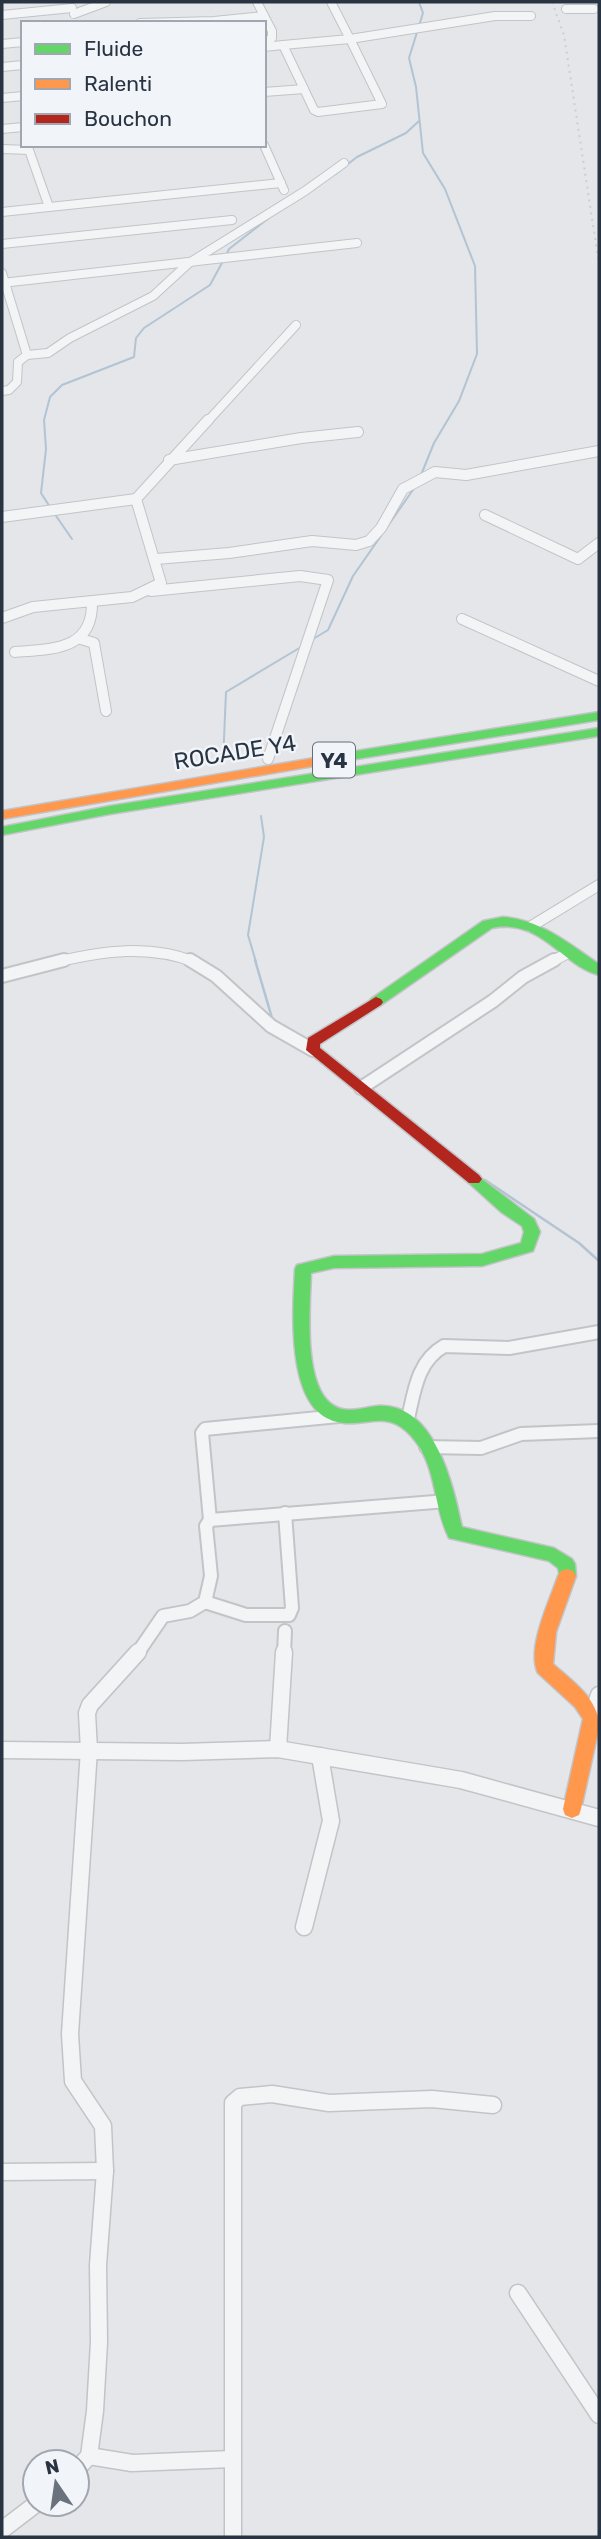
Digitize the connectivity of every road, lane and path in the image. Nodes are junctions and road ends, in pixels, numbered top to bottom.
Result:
1 (106, 2) edge
2 (257, 2) edge
3 (331, 2) edge
4 (71, 8) edge
5 (596, 8) edge
6 (566, 9) dead end
7 (2, 15) edge
8 (264, 16) junction
9 (531, 16) dead end
10 (214, 21) edge
11 (350, 39) junction
12 (21, 42) edge
13 (266, 43) edge
14 (2, 44) edge
15 (266, 45) edge
16 (283, 45) junction
17 (21, 65) edge
18 (2, 67) edge
19 (304, 89) junction
20 (266, 93) edge
21 (21, 96) edge
22 (2, 98) edge
23 (21, 127) edge
24 (2, 129) edge
25 (265, 147) edge
26 (2, 149) edge
27 (344, 163) dead end
28 (281, 183) junction
29 (289, 201) junction
30 (49, 207) junction
31 (2, 212) edge
32 (232, 220) dead end
33 (357, 243) dead end
34 (2, 244) edge
35 (190, 263) junction
36 (2, 273) edge
37 (4, 282) edge
38 (296, 325) dead end
39 (27, 355) junction
40 (2, 391) edge
41 (358, 432) dead end
42 (599, 452) edge
43 (169, 460) junction
44 (136, 499) junction
45 (485, 515) dead end
46 (2, 517) edge
47 (599, 543) edge
48 (156, 559) junction
49 (151, 591) junction
50 (92, 602) junction
51 (2, 618) edge
52 (462, 619) dead end
53 (81, 639) junction
54 (15, 652) dead end
55 (599, 681) edge
56 (106, 711) dead end
57 (599, 716) edge
58 (599, 732) edge
59 (268, 759) dead end
60 (2, 815) edge
61 (2, 831) edge
62 (599, 885) edge
63 (530, 927) junction
64 (570, 952) junction
65 (599, 970) edge
66 (2, 976) edge
67 (313, 1050) junction
68 (361, 1088) junction
69 (599, 1332) edge
70 (339, 1416) junction
71 (407, 1423) junction
72 (599, 1431) edge
73 (426, 1447) junction
74 (447, 1501) junction
75 (285, 1513) junction
76 (210, 1520) junction
77 (205, 1602) junction
78 (285, 1631) dead end
79 (599, 1695) edge
80 (592, 1718) junction
81 (2, 1749) edge
82 (278, 1749) junction
83 (89, 1750) junction
84 (320, 1756) junction
85 (572, 1809) junction
86 (599, 1818) edge
87 (304, 1927) dead end
88 (493, 2105) dead end
89 (105, 2171) junction
90 (2, 2172) edge
91 (518, 2293) dead end
92 (599, 2415) edge
93 (85, 2448) edge
94 (232, 2459) junction
95 (91, 2463) edge
96 (21, 2515) edge
97 (2, 2530) edge
98 (233, 2537) edge

1 - 4 street
2 - 8 street
3 - 11 street
4 - 7 street
5 - 6 street
8 - 10 street
8 - 13 street
9 - 11 street
11 - 16 street
11 - 19 street
12 - 14 street
15 - 16 street
16 - 19 street
17 - 18 street
19 - 20 street
21 - 22 street
23 - 24 street
25 - 28 street
26 - 30 street
27 - 29 street
28 - 29 street
28 - 30 street
29 - 35 street
30 - 31 street
32 - 34 street
33 - 35 street
35 - 37 street
35 - 39 street
36 - 37 street
37 - 39 street
38 - 43 street
39 - 40 street
41 - 43 street
42 - 48 street
43 - 44 street
44 - 46 street
44 - 48 street
45 - 47 street
48 - 49 street
49 - 50 street
49 - 59 street
50 - 51 street
50 - 53 street
52 - 55 street
53 - 54 street
53 - 56 street
57 - 60 main road, ROCADE Y4 / Y4
58 - 61 main road, ROCADE Y4 / Y4
62 - 63 street
63 - 64 main road
63 - 67 main road
64 - 65 main road
64 - 68 street
66 - 67 street
67 - 68 main road
68 - 70 main road
69 - 71 street
70 - 71 main road
70 - 76 street
71 - 73 main road
72 - 73 street
73 - 74 main road
74 - 75 street
74 - 80 main road
75 - 76 street
75 - 77 street
76 - 77 street
77 - 83 street
78 - 82 street
79 - 80 street
80 - 85 main road
81 - 83 street
82 - 83 street
82 - 84 street
83 - 89 street
84 - 85 street
84 - 87 street
85 - 86 street
88 - 94 street
89 - 90 street
89 - 93 street
91 - 92 street
94 - 95 street
94 - 98 street
96 - 97 street

